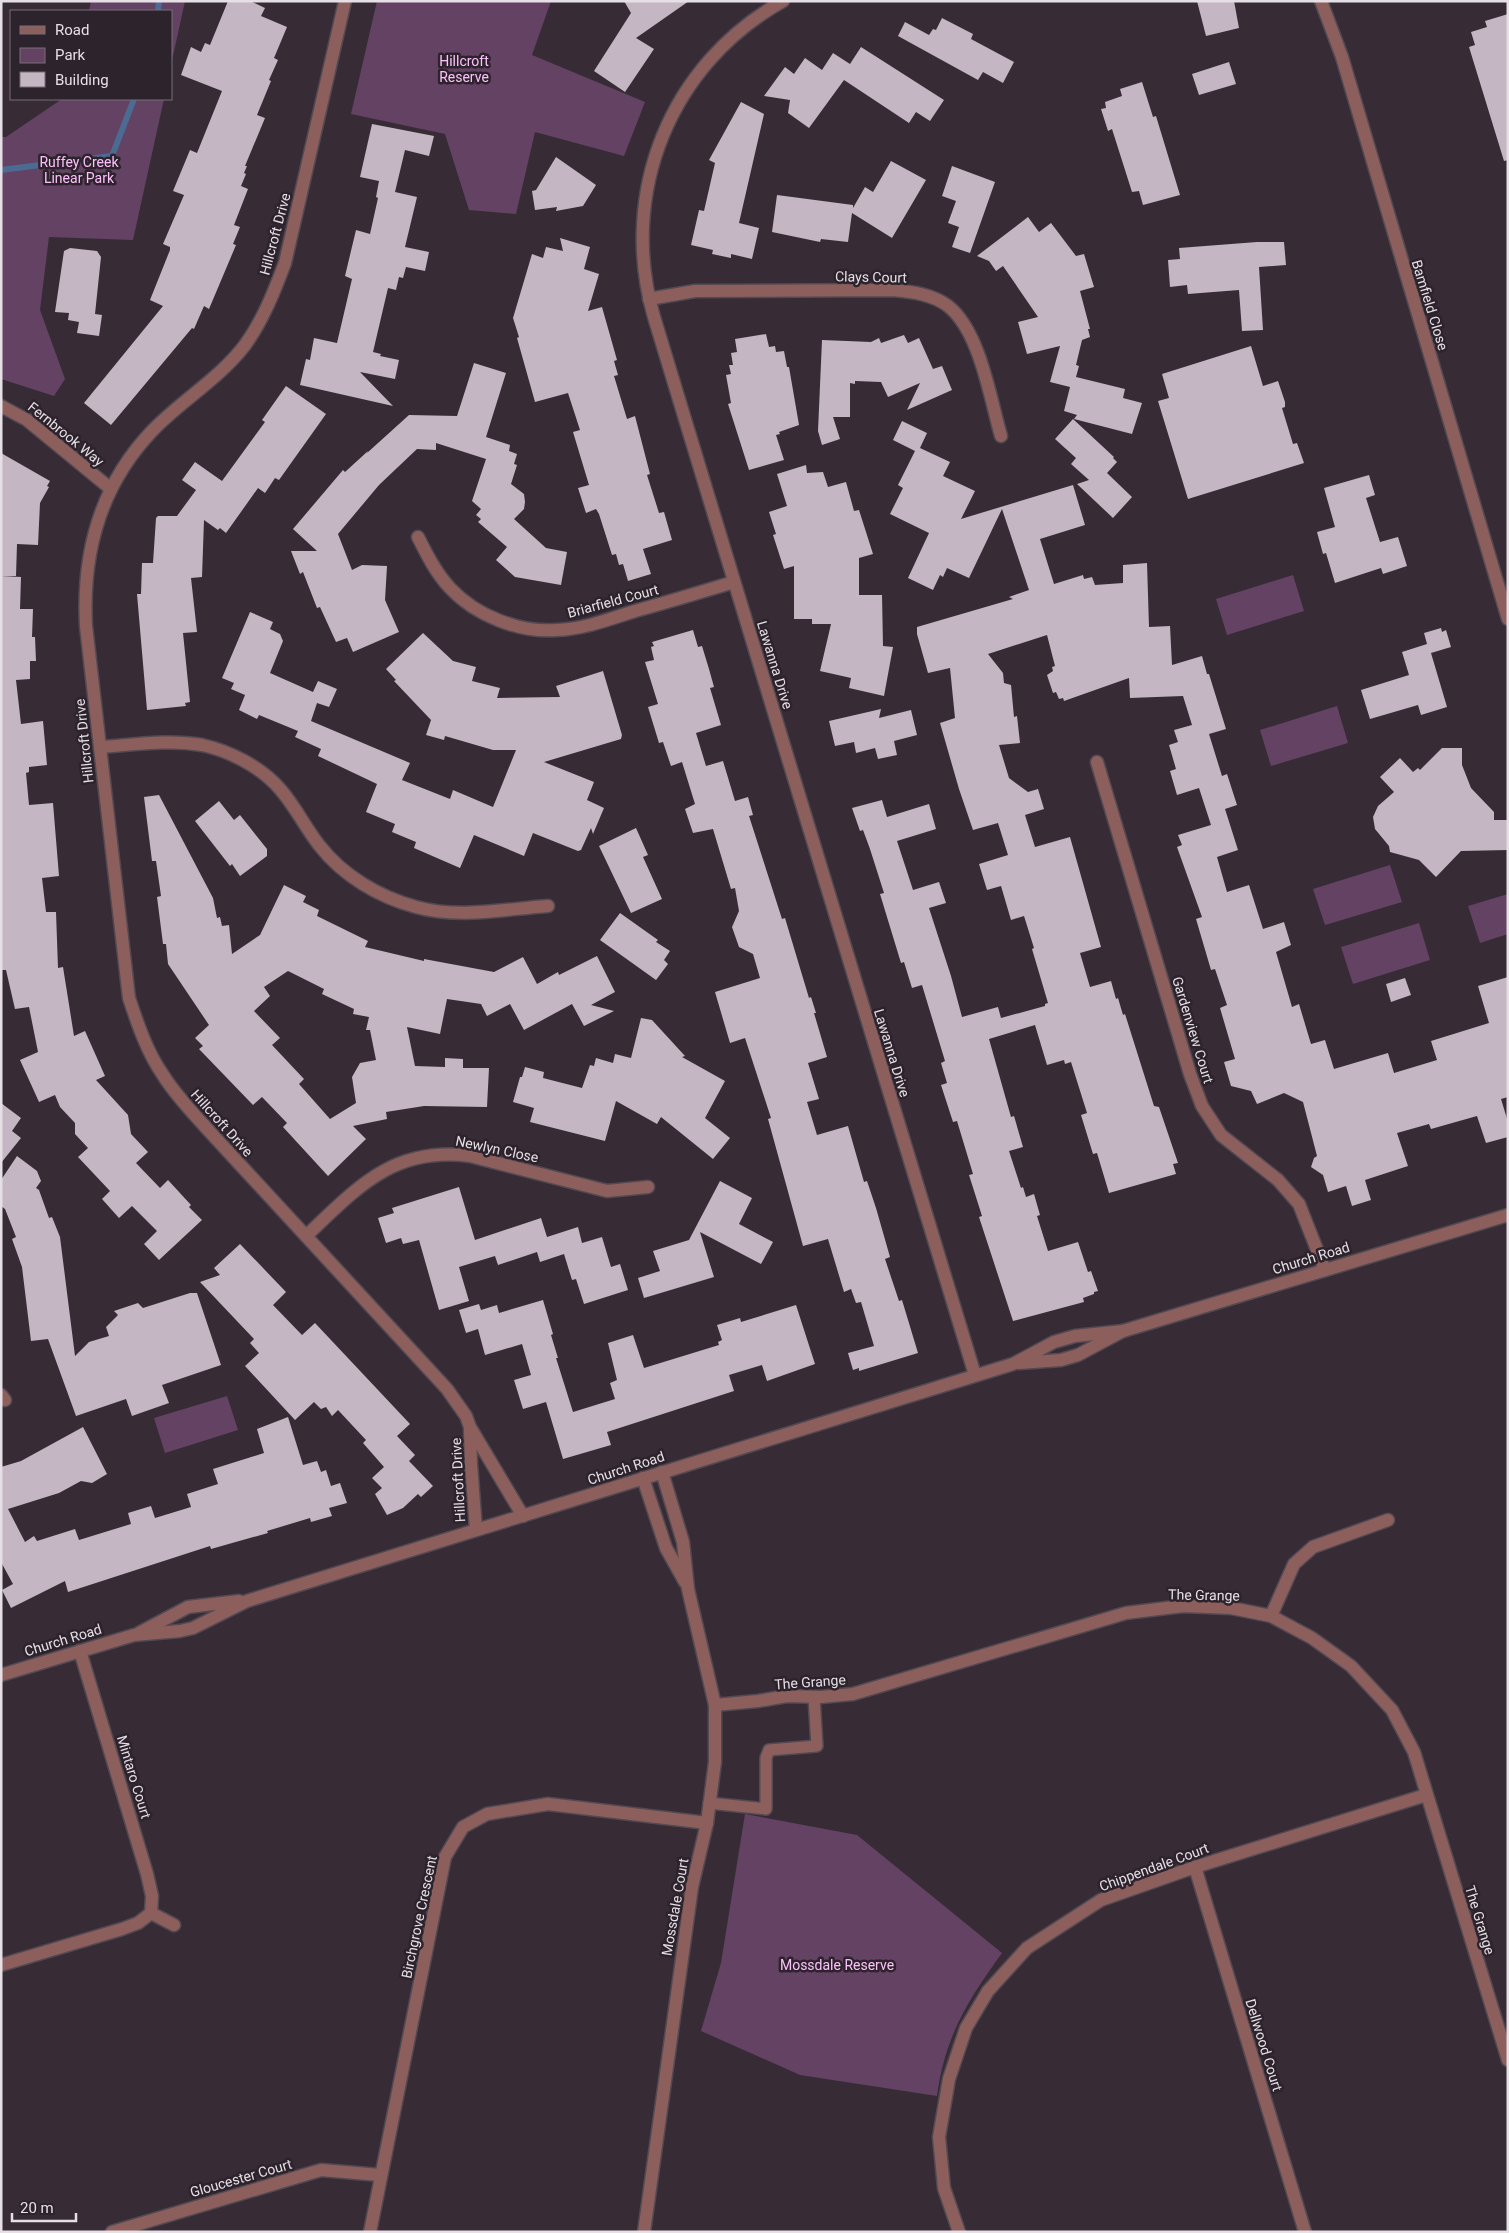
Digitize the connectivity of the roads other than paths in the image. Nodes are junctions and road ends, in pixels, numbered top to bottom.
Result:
1 (345, 1) edge
2 (783, 1) edge
3 (1321, 1) edge
4 (649, 299) junction
5 (1, 406) edge
6 (1001, 436) dead end
7 (111, 490) junction
8 (418, 537) dead end
9 (734, 582) junction
10 (1508, 619) edge
11 (100, 747) junction
12 (1097, 762) dead end
13 (548, 906) dead end
14 (648, 1187) dead end
15 (1508, 1215) edge
16 (306, 1236) junction
17 (1325, 1270) junction
18 (1123, 1331) junction
19 (1013, 1364) junction
20 (974, 1375) junction
21 (470, 1427) junction
22 (662, 1472) junction
23 (643, 1478) junction
24 (523, 1516) junction
25 (1388, 1520) dead end
26 (476, 1530) junction
27 (688, 1589) junction
28 (247, 1601) junction
29 (1270, 1616) junction
30 (134, 1635) junction
31 (80, 1651) junction
32 (1, 1675) edge
33 (814, 1697) junction
34 (715, 1705) junction
35 (1426, 1795) junction
36 (709, 1803) junction
37 (707, 1823) junction
38 (1195, 1867) junction
39 (151, 1913) junction
40 (174, 1925) dead end
41 (1, 1965) edge
42 (1508, 2060) edge
43 (380, 2175) junction
44 (112, 2232) edge
45 (370, 2232) edge
46 (644, 2232) edge
47 (960, 2232) edge
48 (1305, 2232) edge

1 - 7 street, Hillcroft Drive
2 - 4 street, Lawanna Drive
3 - 10 street, Bamfield Close
4 - 6 street, Clays Court
4 - 9 street, Lawanna Drive
5 - 7 street, Fernbrook Way
7 - 11 street, Hillcroft Drive
8 - 9 street, Briarfield Court
9 - 20 street, Lawanna Drive
11 - 13 street
11 - 16 street, Hillcroft Drive
12 - 17 street, Gardenview Court
14 - 16 street, Newlyn Close
15 - 17 street, Church Road
16 - 21 street, Hillcroft Drive
17 - 18 street, Church Road
18 - 19 street, Church Road
18 - 19 street, Church Road
19 - 20 street, Church Road
20 - 22 street, Church Road
21 - 24 street, Hillcroft Drive
21 - 26 street, Hillcroft Drive
22 - 23 street, Church Road
22 - 27 street, Mossdale Court
23 - 24 street, Church Road
23 - 27 street, Mossdale Court
24 - 26 street, Church Road
25 - 29 street
26 - 28 street, Church Road
27 - 34 street, Mossdale Court
28 - 30 street, Church Road
28 - 30 street, Church Road
29 - 33 street, The Grange
29 - 35 street, The Grange
30 - 31 street, Church Road
31 - 32 street, Church Road
31 - 39 street, Mintaro Court
33 - 34 street, The Grange
33 - 36 lane
34 - 36 street, Mossdale Court
35 - 38 street, Chippendale Court
35 - 42 street, The Grange
36 - 37 street, Mossdale Court
37 - 43 street, Birchgrove Crescent
37 - 46 street, Mossdale Court
38 - 47 street, Chippendale Court
38 - 48 street, Dellwood Court
39 - 40 street
39 - 41 street
43 - 44 street, Gloucester Court
43 - 45 street, Birchgrove Crescent

